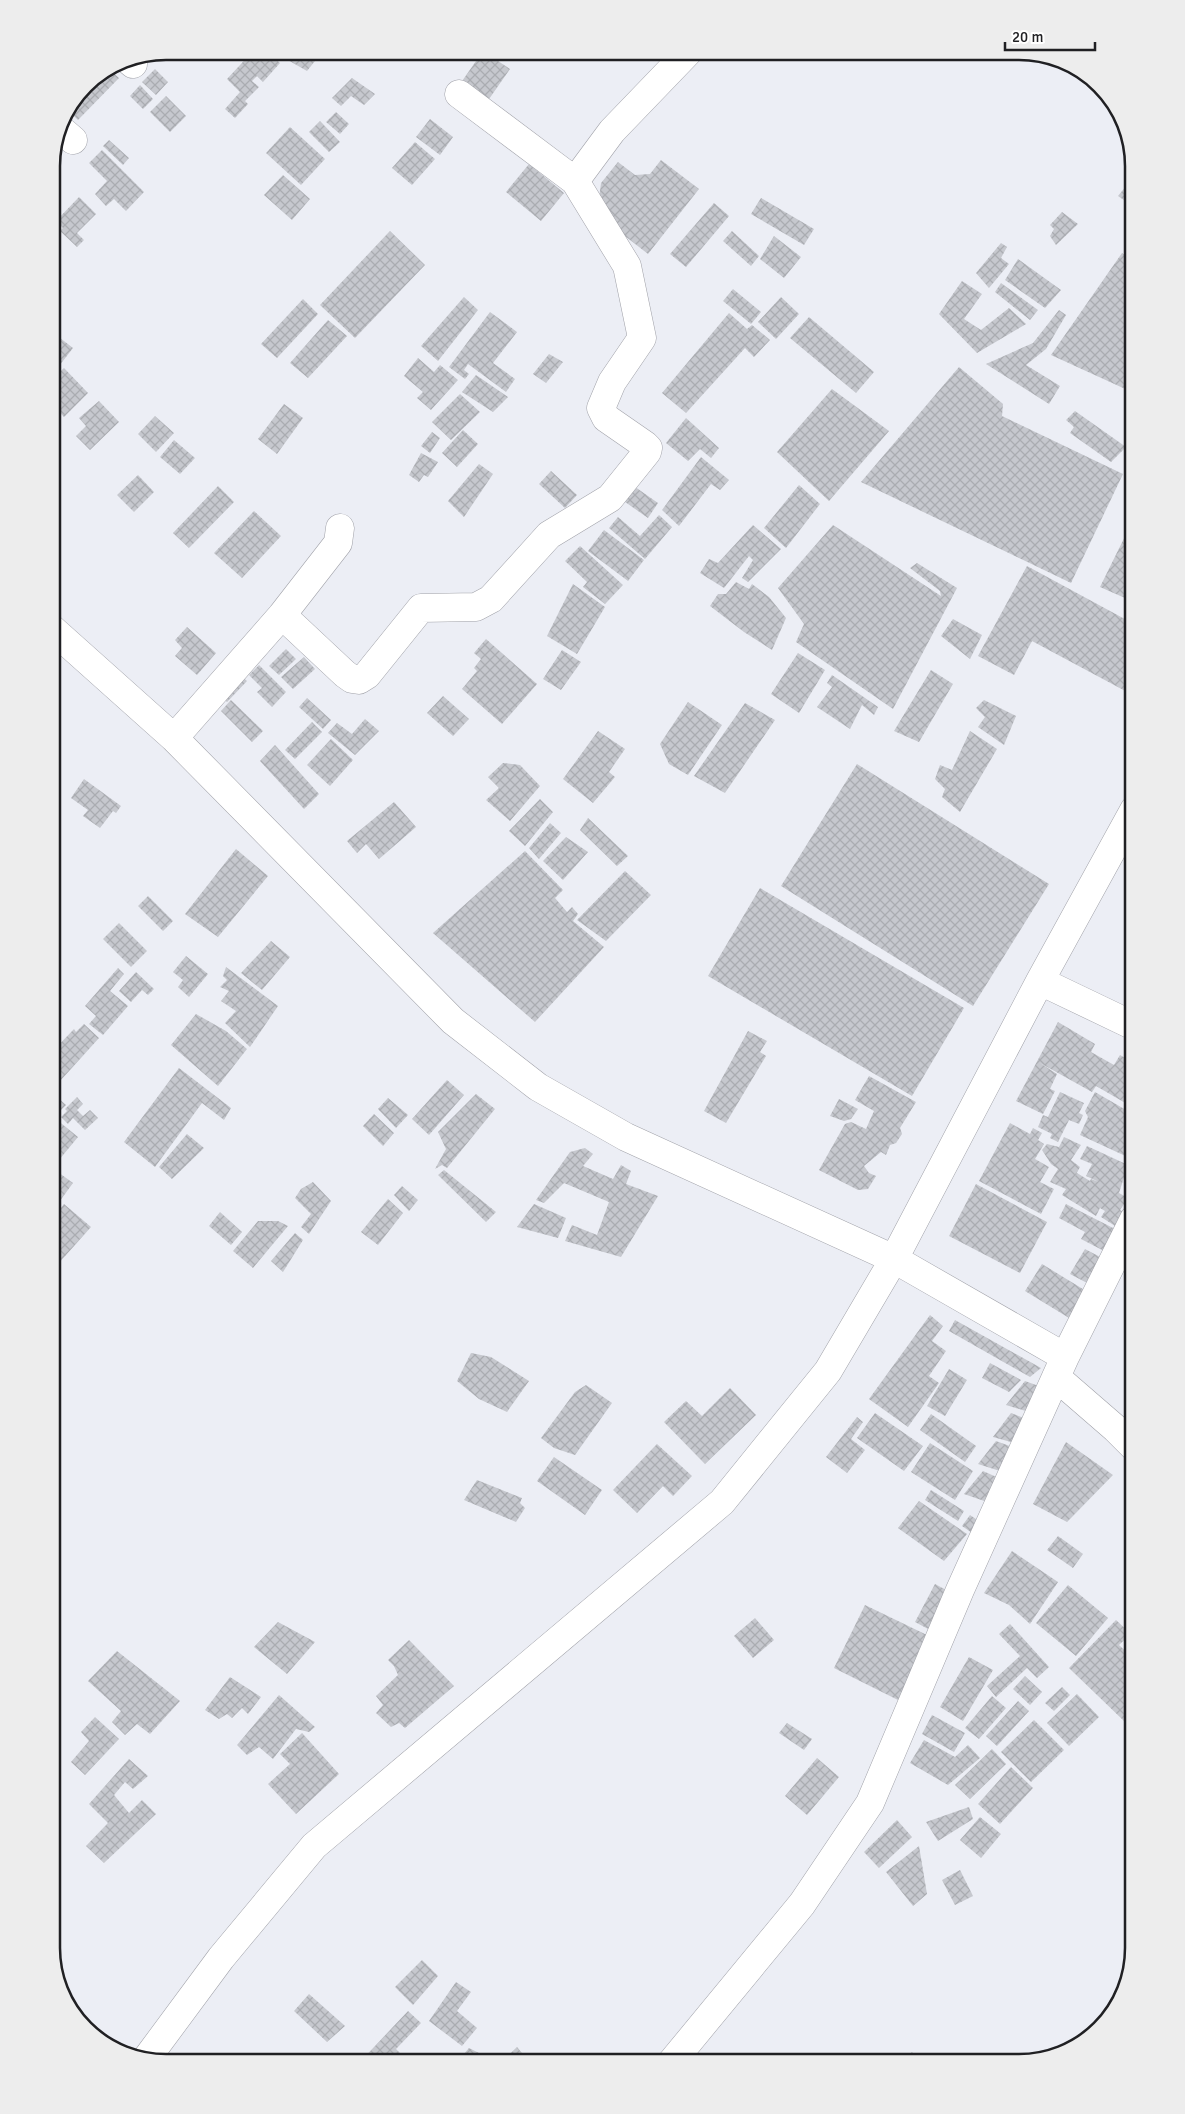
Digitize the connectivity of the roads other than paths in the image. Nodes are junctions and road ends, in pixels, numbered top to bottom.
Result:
1 (680, 60) edge
2 (459, 94) dead end
3 (575, 181) junction
4 (340, 528) dead end
5 (282, 615) junction
6 (60, 636) edge
7 (174, 738) junction
8 (1125, 826) edge
9 (1040, 981) junction
10 (1125, 1022) edge
11 (1125, 1236) edge
12 (894, 1260) junction
13 (1060, 1367) junction
14 (1125, 1438) edge
15 (150, 2053) edge
16 (678, 2054) edge

1 - 3 street
2 - 3 street
3 - 5 street
4 - 5 street
5 - 7 street
6 - 7 street
7 - 12 street
8 - 9 street
9 - 10 street
9 - 12 street
11 - 13 street
12 - 13 street
12 - 15 street
13 - 14 street
13 - 16 street

